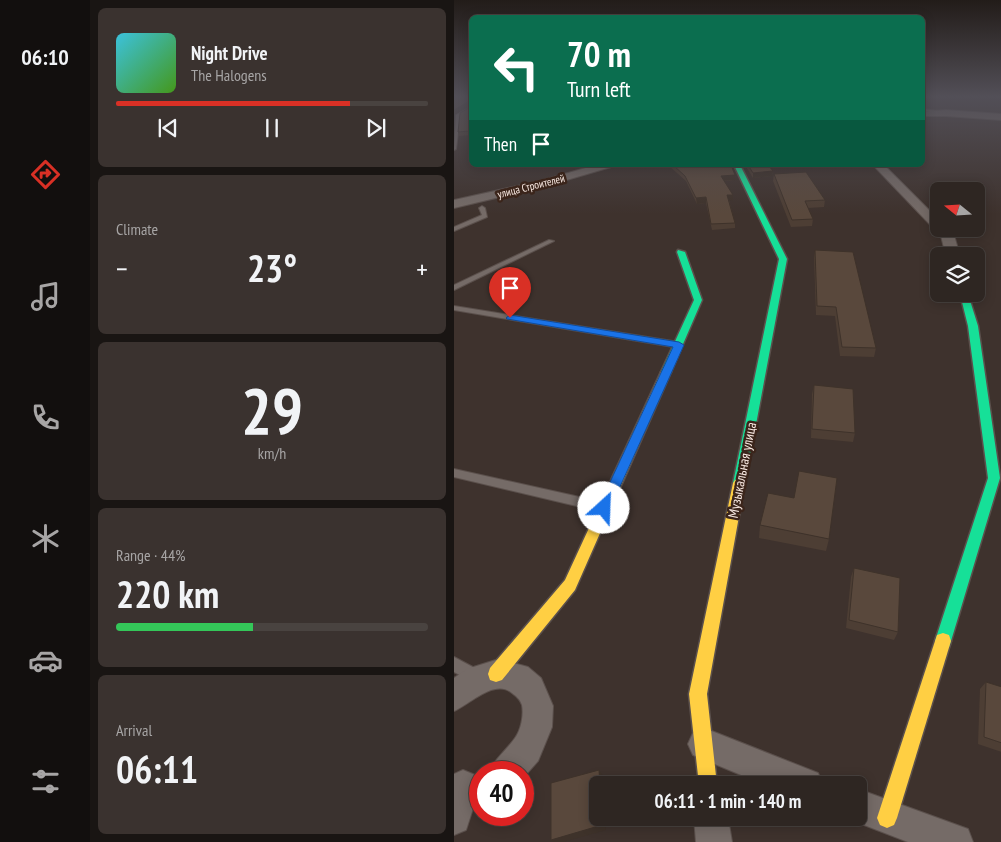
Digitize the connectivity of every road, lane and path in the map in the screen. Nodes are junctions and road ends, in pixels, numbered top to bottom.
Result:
1 (457, 135) edge
2 (454, 149) edge
3 (600, 167) edge
4 (738, 167) edge
5 (880, 167) edge
6 (454, 204) edge
7 (482, 208) dead end
8 (930, 218) edge
9 (454, 229) edge
10 (551, 240) dead end
11 (681, 252) dead end
12 (454, 288) edge
13 (966, 302) edge
14 (454, 308) edge
15 (679, 345) junction
16 (454, 474) edge
17 (604, 508) junction
18 (476, 672) edge
19 (454, 696) edge
20 (704, 744) junction
21 (518, 761) edge
22 (707, 776) edge
23 (784, 776) edge
24 (873, 812) edge
25 (712, 826) edge
26 (714, 842) edge
27 (955, 842) edge

1 - 2 lane
3 - 6 street, улица Строителей
4 - 20 street, Музыкальная улица
5 - 8 street
7 - 9 lane
10 - 12 lane
11 - 15 street
13 - 24 street
14 - 15 lane
15 - 17 street
16 - 17 lane
17 - 18 street
18 - 19 street
18 - 21 street
20 - 22 street, Музыкальная улица
20 - 23 street
24 - 27 street
25 - 26 street

